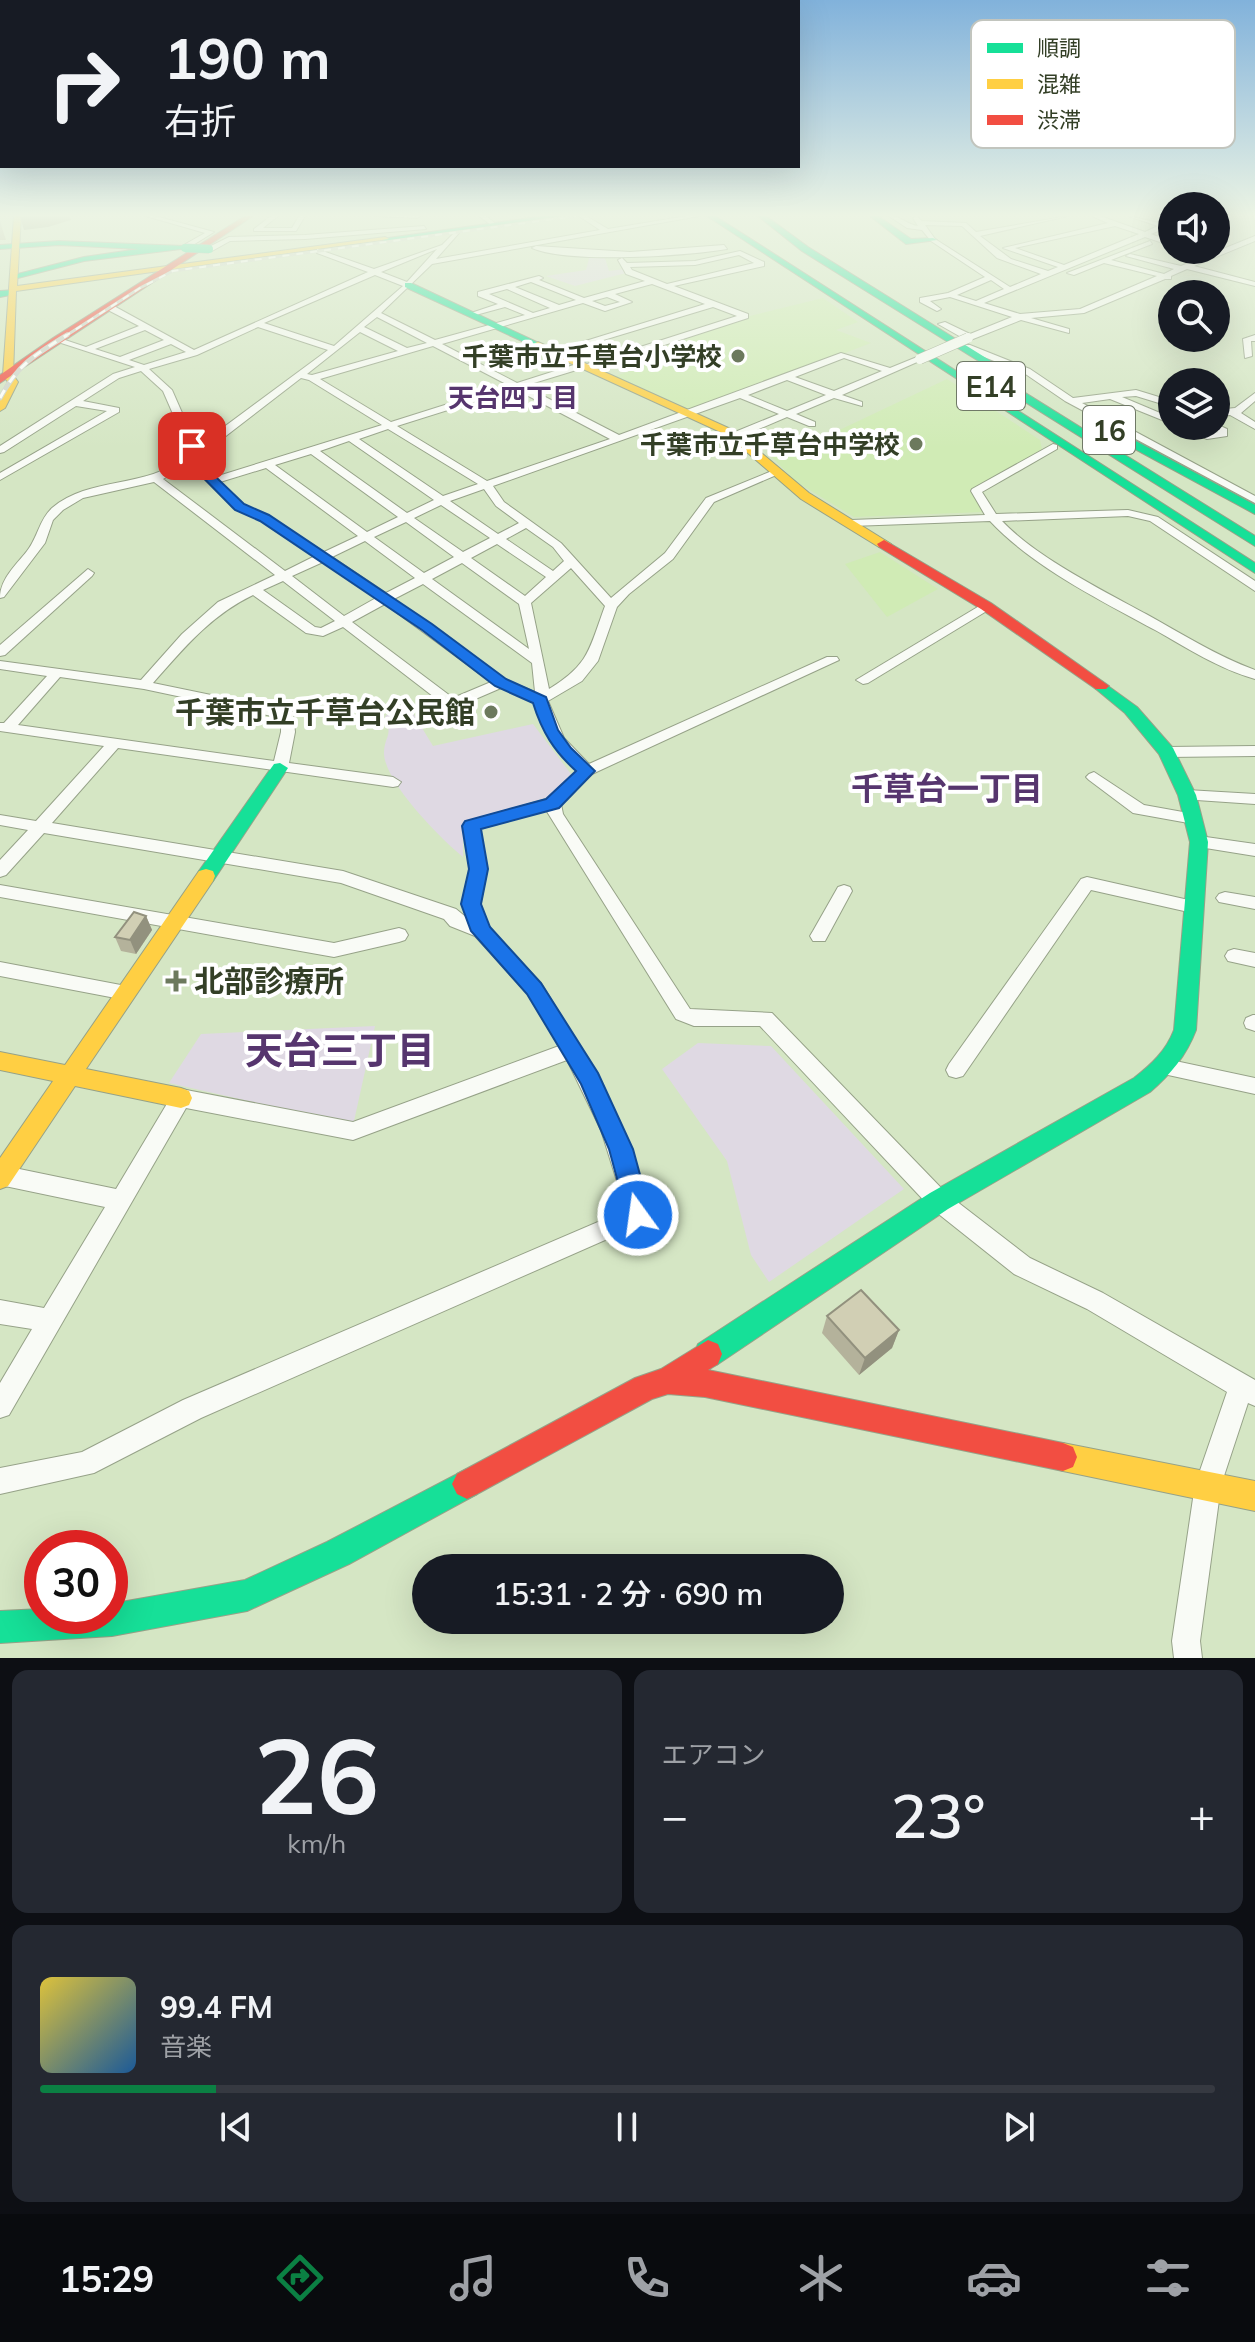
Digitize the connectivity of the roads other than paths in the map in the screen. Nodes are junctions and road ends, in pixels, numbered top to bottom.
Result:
1 (7, 293) edge
2 (130, 293) edge
3 (322, 293) edge
4 (398, 293) edge
5 (426, 293) edge
6 (483, 293) edge
7 (523, 293) edge
8 (564, 293) edge
9 (685, 293) edge
10 (830, 293) edge
11 (845, 293) edge
12 (860, 293) edge
13 (883, 293) edge
14 (954, 293) edge
15 (999, 293) edge
16 (1027, 293) edge
17 (1126, 293) edge
18 (607, 294) joint
19 (950, 295) junction
20 (583, 301) junction
21 (977, 303) junction
22 (506, 304) junction
23 (713, 304) junction
24 (109, 307) junction
25 (558, 308) junction
26 (992, 308) junction
27 (937, 309) dead end
28 (376, 313) junction
29 (472, 314) junction
30 (532, 315) junction
31 (1022, 316) junction
32 (258, 324) junction
33 (942, 324) dead end
34 (496, 325) junction
35 (147, 326) junction
36 (359, 328) junction
37 (1066, 331) dead end
38 (1255, 338) edge
39 (56, 340) junction
40 (173, 340) junction
41 (968, 341) junction
42 (434, 343) junction
43 (88, 349) junction
44 (335, 349) junction
45 (405, 351) junction
46 (554, 352) junction
47 (194, 353) junction
48 (1248, 356) dead end
49 (120, 360) junction
50 (988, 361) junction
51 (140, 366) junction
52 (585, 366) junction
53 (890, 371) junction
54 (306, 376) junction
55 (787, 377) junction
56 (3, 379) edge
57 (517, 386) junction
58 (740, 395) junction
59 (834, 395) junction
60 (1112, 396) junction
61 (1158, 399) edge
62 (1254, 400) edge
63 (1071, 401) junction
64 (77, 403) junction
65 (859, 404) dead end
66 (0, 408) edge
67 (1232, 412) joint
68 (690, 414) junction
69 (787, 414) junction
70 (1158, 415) edge
71 (812, 424) dead end
72 (390, 425) junction
73 (1255, 426) edge
74 (734, 436) junction
75 (351, 438) junction
76 (616, 438) junction
77 (1053, 447) dead end
78 (0, 450) edge
79 (312, 450) junction
80 (190, 459) junction
81 (0, 463) edge
82 (267, 464) junction
83 (16, 467) junction
84 (776, 473) junction
85 (0, 477) edge
86 (156, 478) junction
87 (213, 481) junction
88 (486, 485) junction
89 (443, 500) junction
90 (1255, 500) edge
91 (1255, 510) edge
92 (992, 517) junction
93 (408, 519) junction
94 (527, 523) junction
95 (851, 523) junction
96 (1255, 528) edge
97 (370, 537) junction
98 (497, 539) junction
99 (1255, 542) edge
100 (325, 558) junction
101 (461, 558) junction
102 (1255, 558) edge
103 (571, 561) junction
104 (1255, 569) edge
105 (88, 573) dead end
106 (283, 576) junction
107 (552, 576) junction
108 (424, 578) junction
109 (1255, 587) edge
110 (254, 590) junction
111 (0, 594) edge
112 (384, 599) junction
113 (525, 602) junction
114 (611, 606) junction
115 (986, 606) junction
116 (344, 621) junction
117 (0, 652) edge
118 (535, 660) junction
119 (832, 660) dead end
120 (0, 665) edge
121 (57, 673) junction
122 (1255, 675) edge
123 (863, 680) dead end
124 (501, 683) junction
125 (144, 685) junction
126 (541, 700) junction
127 (3, 727) edge
128 (114, 744) junction
129 (1255, 751) edge
130 (1167, 752) junction
131 (280, 768) junction
132 (587, 771) junction
133 (1094, 777) dead end
134 (393, 782) dead end
135 (1187, 795) junction
136 (1255, 799) edge
137 (553, 803) junction
138 (1194, 819) junction
139 (0, 820) edge
140 (40, 827) junction
141 (1199, 842) junction
142 (1255, 850) edge
143 (219, 856) junction
144 (0, 871) edge
145 (0, 891) edge
146 (844, 891) dead end
147 (1225, 898) dead end
148 (1255, 903) edge
149 (1193, 907) junction
150 (174, 922) junction
151 (481, 931) junction
152 (399, 935) dead end
153 (819, 936) dead end
154 (1234, 956) dead end
155 (1255, 960) edge
156 (0, 969) edge
157 (126, 993) junction
158 (571, 1050) junction
159 (0, 1061) edge
160 (1166, 1067) junction
161 (956, 1070) dead end
162 (70, 1075) junction
163 (1255, 1086) edge
164 (181, 1098) junction
165 (1, 1176) edge
166 (121, 1200) junction
167 (939, 1201) junction
168 (0, 1312) edge
169 (50, 1321) junction
170 (668, 1380) junction
171 (1248, 1390) edge
172 (0, 1406) edge
173 (0, 1481) edge
174 (1208, 1485) junction
175 (1255, 1496) edge
176 (0, 1627) edge
177 (1188, 1658) edge

1 - 56 main road
2 - 24 main road
3 - 32 street
4 - 28 street
5 - 29 main road
6 - 22 street
7 - 25 street
8 - 20 street
9 - 23 street
10 - 104 main road, 16
11 - 102 main road, E14
12 - 99 main road, E14
13 - 41 main road, 16
14 - 19 street
15 - 21 street
16 - 26 street
17 - 31 street
18 - 20 street
18 - 20 street
19 - 21 street
19 - 27 street
20 - 25 street
21 - 26 street
22 - 29 street
22 - 30 street
23 - 46 street
23 - 52 street
24 - 35 street
24 - 39 main road
25 - 30 street
26 - 31 street
28 - 36 street
28 - 42 street
29 - 34 main road
30 - 34 street
31 - 37 street
31 - 41 street
32 - 44 street
32 - 47 street
33 - 41 street
34 - 42 street
34 - 46 main road
35 - 40 street
35 - 43 street
36 - 44 street
36 - 45 street
38 - 48 street
39 - 43 street
39 - 56 main road
40 - 47 street
40 - 49 street
41 - 50 main road, 16
41 - 53 street, bridge
41 - 63 street
42 - 45 street
42 - 57 street
43 - 49 street
44 - 54 street
45 - 54 street
46 - 52 main road
47 - 51 street
49 - 51 street
50 - 91 main road, 16
50 - 96 main road
51 - 64 street
51 - 80 street
52 - 57 street
52 - 68 main road
53 - 55 street
53 - 59 street
54 - 72 street
54 - 80 street
55 - 58 street
55 - 59 street
56 - 66 main road
57 - 72 street
57 - 76 street
58 - 68 street
58 - 69 street
59 - 65 street
59 - 69 street
60 - 61 street
60 - 63 street
60 - 70 street
62 - 67 street
63 - 90 street
64 - 78 street
64 - 83 street
67 - 73 street
68 - 74 main road
68 - 76 street
69 - 71 street
69 - 74 street
72 - 75 street
72 - 88 street
74 - 84 main road
75 - 79 street
75 - 89 street
76 - 88 street
77 - 92 street
79 - 82 street
79 - 93 street
80 - 86 street
80 - 87 street
81 - 83 street
82 - 87 street
82 - 97 street
83 - 85 street
84 - 95 main road
84 - 114 street
86 - 106 street
86 - 111 street
87 - 100 street
88 - 89 street
88 - 94 street
89 - 93 street
89 - 98 street
92 - 95 street
92 - 109 street
92 - 122 street
93 - 97 street
93 - 101 street
94 - 98 street
94 - 103 street
95 - 115 main road
97 - 100 street
97 - 108 street
98 - 101 street
98 - 107 street
100 - 106 street
100 - 112 street
101 - 108 street
101 - 113 street
103 - 107 street
103 - 114 street
105 - 117 street
106 - 110 street
106 - 116 street
107 - 113 street
108 - 112 street
108 - 118 street
110 - 116 street
110 - 125 street
112 - 116 street
112 - 124 street
113 - 118 street
114 - 126 street
115 - 123 street
115 - 130 main road
116 - 124 street
118 - 126 street
119 - 132 street
120 - 121 street
121 - 125 street
121 - 127 street
124 - 126 street
125 - 131 street
126 - 132 street
127 - 128 street
128 - 131 street
128 - 140 street
129 - 130 street
130 - 135 main road
131 - 134 street
131 - 143 main road
132 - 137 street
133 - 138 street
135 - 136 street
135 - 138 main road
137 - 151 street
137 - 167 street
138 - 141 main road
139 - 140 street
140 - 143 street
140 - 144 street
141 - 142 street
141 - 149 main road
143 - 150 main road
143 - 151 street
145 - 150 street
146 - 153 street
147 - 148 street
149 - 160 main road
149 - 161 street
150 - 152 street
150 - 157 main road
151 - 158 street
154 - 155 street
156 - 157 street
157 - 162 main road
158 - 164 street
158 - 173 street
159 - 162 main road
160 - 163 street
160 - 167 main road
162 - 164 main road
162 - 165 main road
164 - 166 street
165 - 166 street
166 - 169 street
167 - 170 main road
167 - 171 street
168 - 169 street
169 - 172 street
170 - 174 main road
170 - 176 main road
171 - 174 street
174 - 175 main road
174 - 177 street

